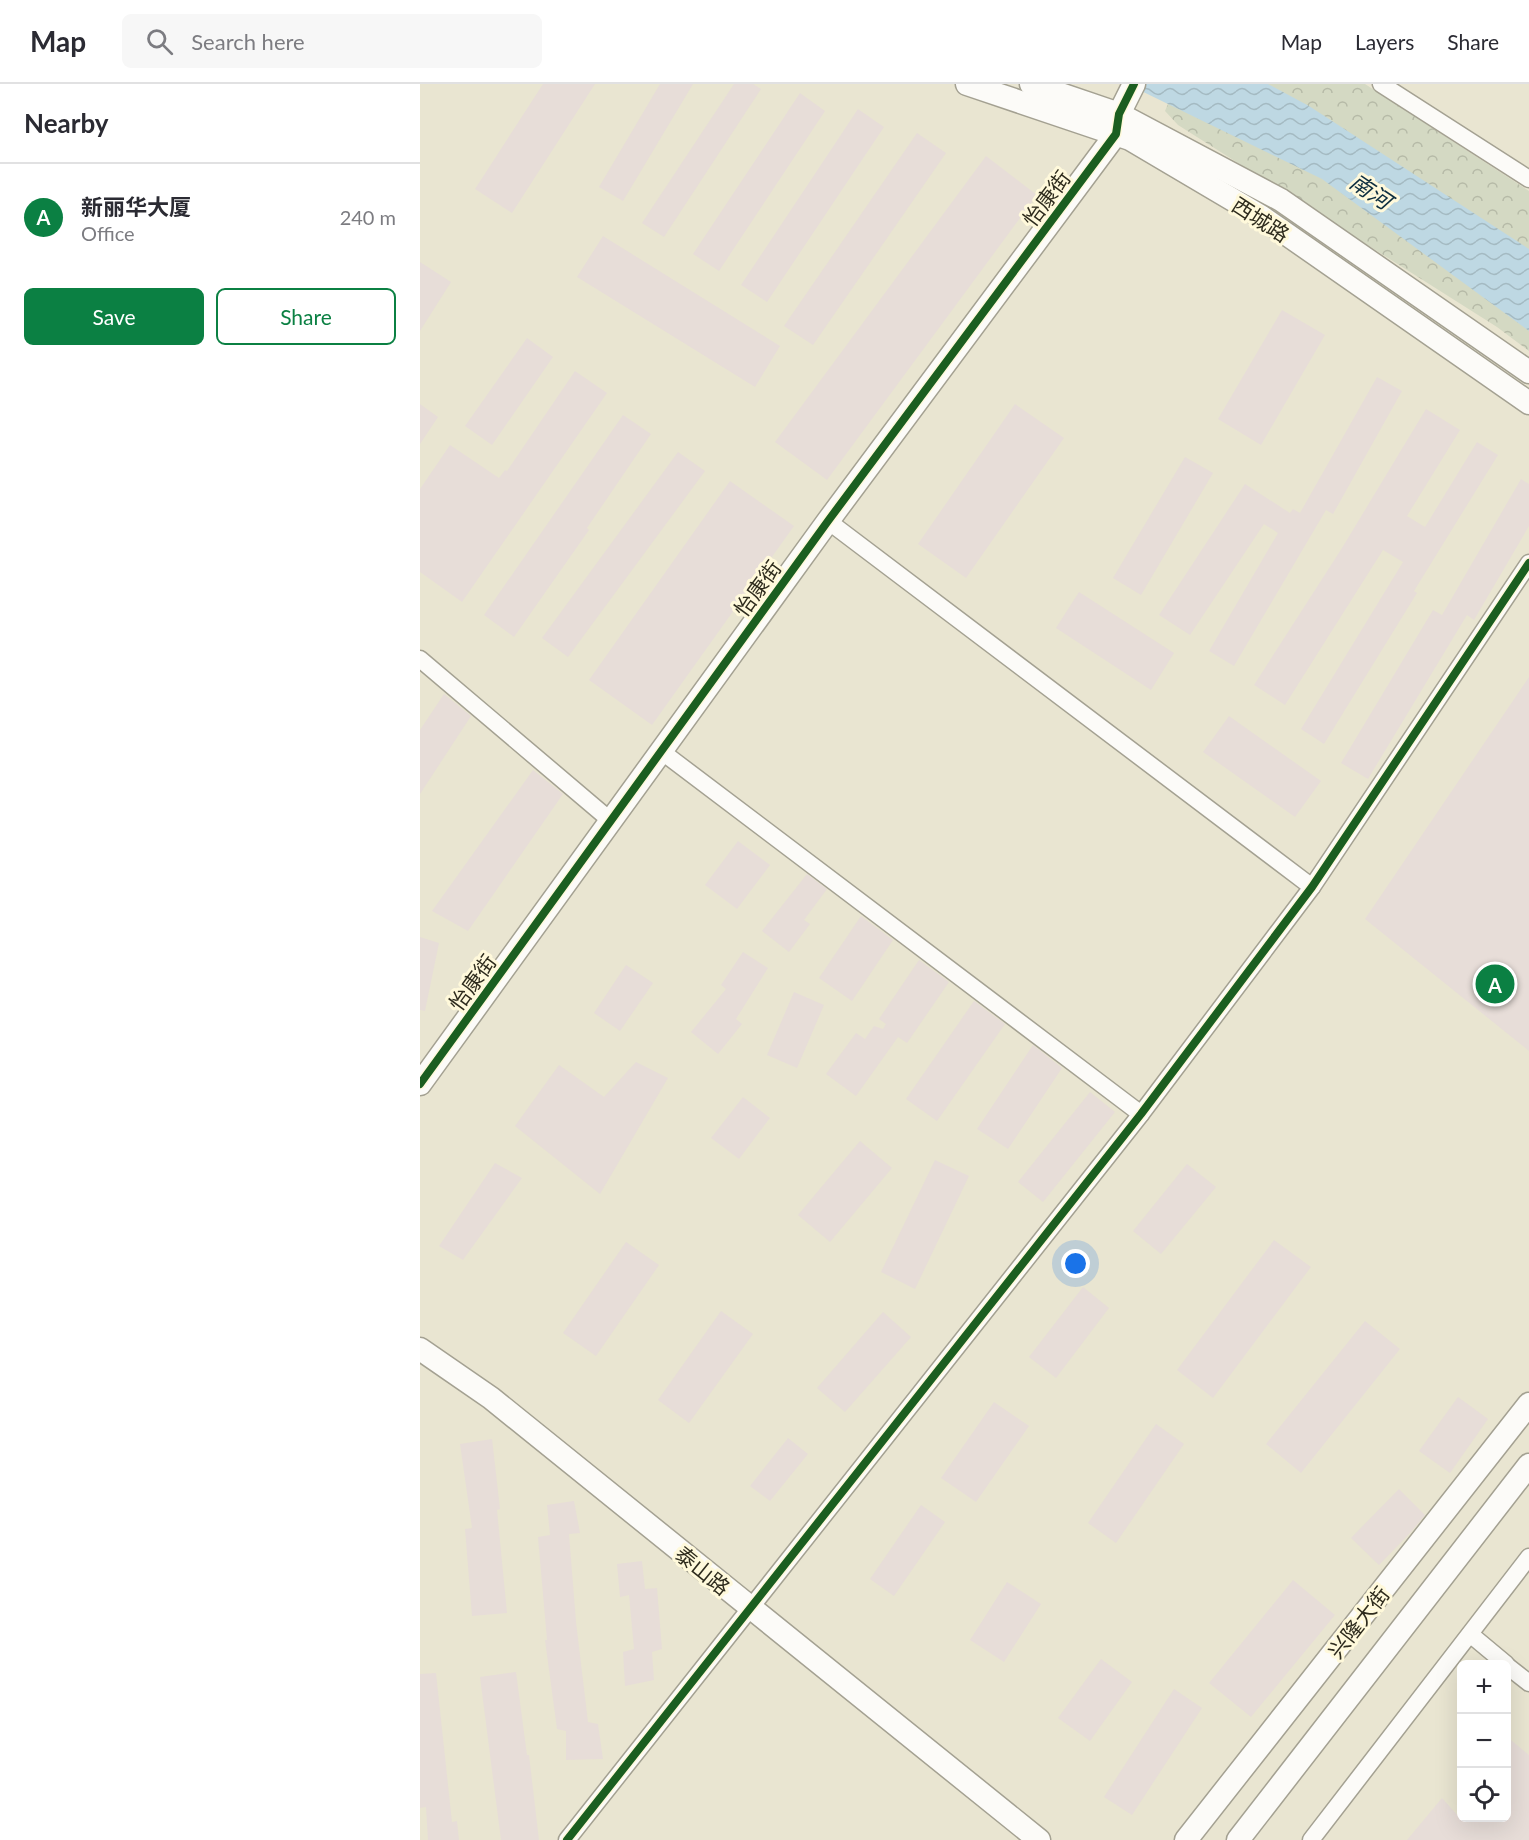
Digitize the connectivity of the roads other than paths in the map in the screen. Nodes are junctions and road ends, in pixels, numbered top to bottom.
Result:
1 (967, 84) edge
2 (1031, 84) edge
3 (1149, 84) edge
4 (1381, 84) edge
5 (1128, 114) edge
6 (1529, 179) edge
7 (1529, 372) edge
8 (1529, 403) edge
9 (828, 520) junction
10 (1529, 563) edge
11 (420, 659) edge
12 (661, 751) junction
13 (611, 820) junction
14 (1312, 887) junction
15 (420, 1084) edge
16 (1141, 1114) junction
17 (420, 1349) edge
18 (1529, 1404) edge
19 (1529, 1465) edge
20 (1529, 1557) edge
21 (749, 1608) junction
22 (1470, 1634) junction
23 (1500, 1660) edge
24 (1511, 1669) edge
25 (1529, 1683) edge
26 (567, 1840) edge
27 (1039, 1840) edge
28 (1186, 1840) edge
29 (1238, 1840) edge
30 (1311, 1840) edge

1 - 5 main road, 西城路
2 - 5 main road, 西城路
3 - 5 main road, 怡康街
4 - 6 street
5 - 7 main road, 西城路
5 - 8 main road, 西城路
5 - 9 main road, 怡康街
9 - 12 main road, 怡康街
9 - 14 street
10 - 14 street
11 - 13 street
12 - 13 main road, 怡康街
12 - 16 street
13 - 15 main road, 怡康街
14 - 16 street
16 - 21 street
17 - 21 main road, 泰山路
18 - 28 main road, 兴隆大街
19 - 29 main road, 兴隆大街
20 - 22 street
21 - 26 street
21 - 27 main road, 泰山路
22 - 23 street
22 - 30 street
24 - 25 street

